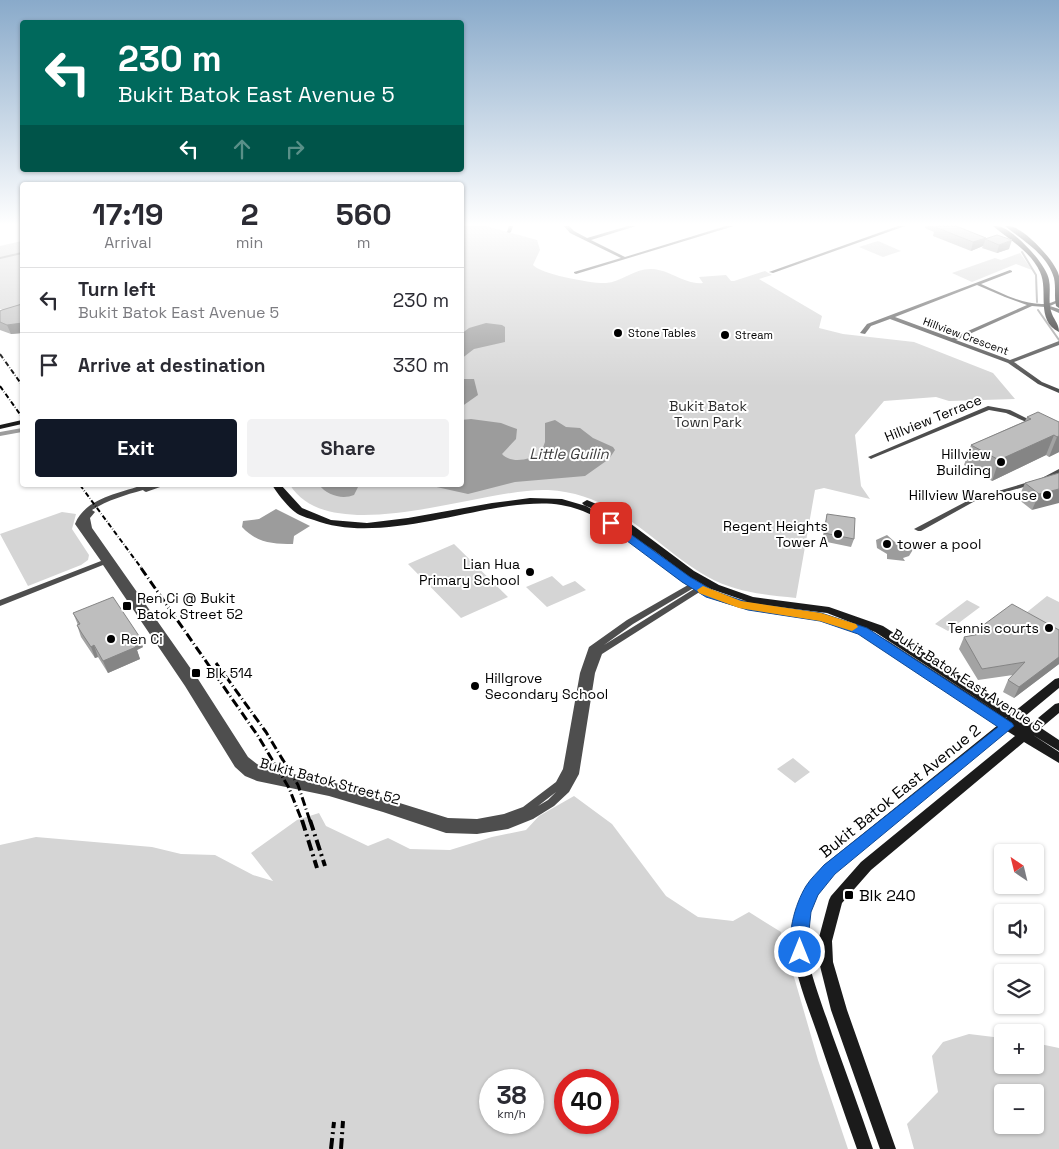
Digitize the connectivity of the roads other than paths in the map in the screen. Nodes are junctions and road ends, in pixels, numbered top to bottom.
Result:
1 (989, 280) edge
2 (1046, 280) edge
3 (1056, 280) edge
4 (978, 284) junction
5 (1058, 304) edge
6 (1030, 305) junction
7 (1045, 306) junction
8 (1059, 311) edge
9 (890, 317) junction
10 (1059, 330) edge
11 (863, 333) dead end
12 (952, 340) junction
13 (1058, 343) edge
14 (1010, 362) junction
15 (1059, 391) edge
16 (20, 420) edge
17 (0, 425) edge
18 (1043, 428) edge
19 (871, 457) dead end
20 (1059, 471) edge
21 (145, 487) edge
22 (155, 487) edge
23 (278, 487) edge
24 (285, 487) edge
25 (918, 529) dead end
26 (106, 561) junction
27 (701, 585) junction
28 (0, 603) edge
29 (1059, 682) edge
30 (1059, 707) edge
31 (1012, 722) junction
32 (1028, 733) junction
33 (1059, 746) edge
34 (1059, 758) edge
35 (866, 1149) edge
36 (888, 1149) edge

1 - 4 street, Hillview Crescent
2 - 7 street
3 - 5 street
4 - 6 street
4 - 9 street, Hillview Crescent
5 - 7 street
6 - 7 street
6 - 12 street
7 - 8 street
7 - 10 street
9 - 11 street, Hillview Crescent
9 - 12 street, Hillview Crescent
12 - 14 street, Hillview Crescent
13 - 14 street
14 - 15 street, Hillview Crescent
16 - 17 street
18 - 19 street, Hillview Terrace
20 - 25 street
21 - 26 street, Bukit Batok Street 52
22 - 26 street, Bukit Batok Street 52
23 - 27 street, Bukit Batok East Avenue 5
24 - 27 street, Bukit Batok East Avenue 5
26 - 27 street, Bukit Batok Street 52
26 - 28 street
27 - 31 street, Bukit Batok East Avenue 5
29 - 31 street, Bukit Batok East Avenue 2
30 - 32 street
31 - 32 street, Bukit Batok East Avenue 5
31 - 35 street, Bukit Batok East Avenue 2
32 - 33 street, Bukit Batok East Avenue 5
32 - 34 street, Bukit Batok East Avenue 5
32 - 36 street

